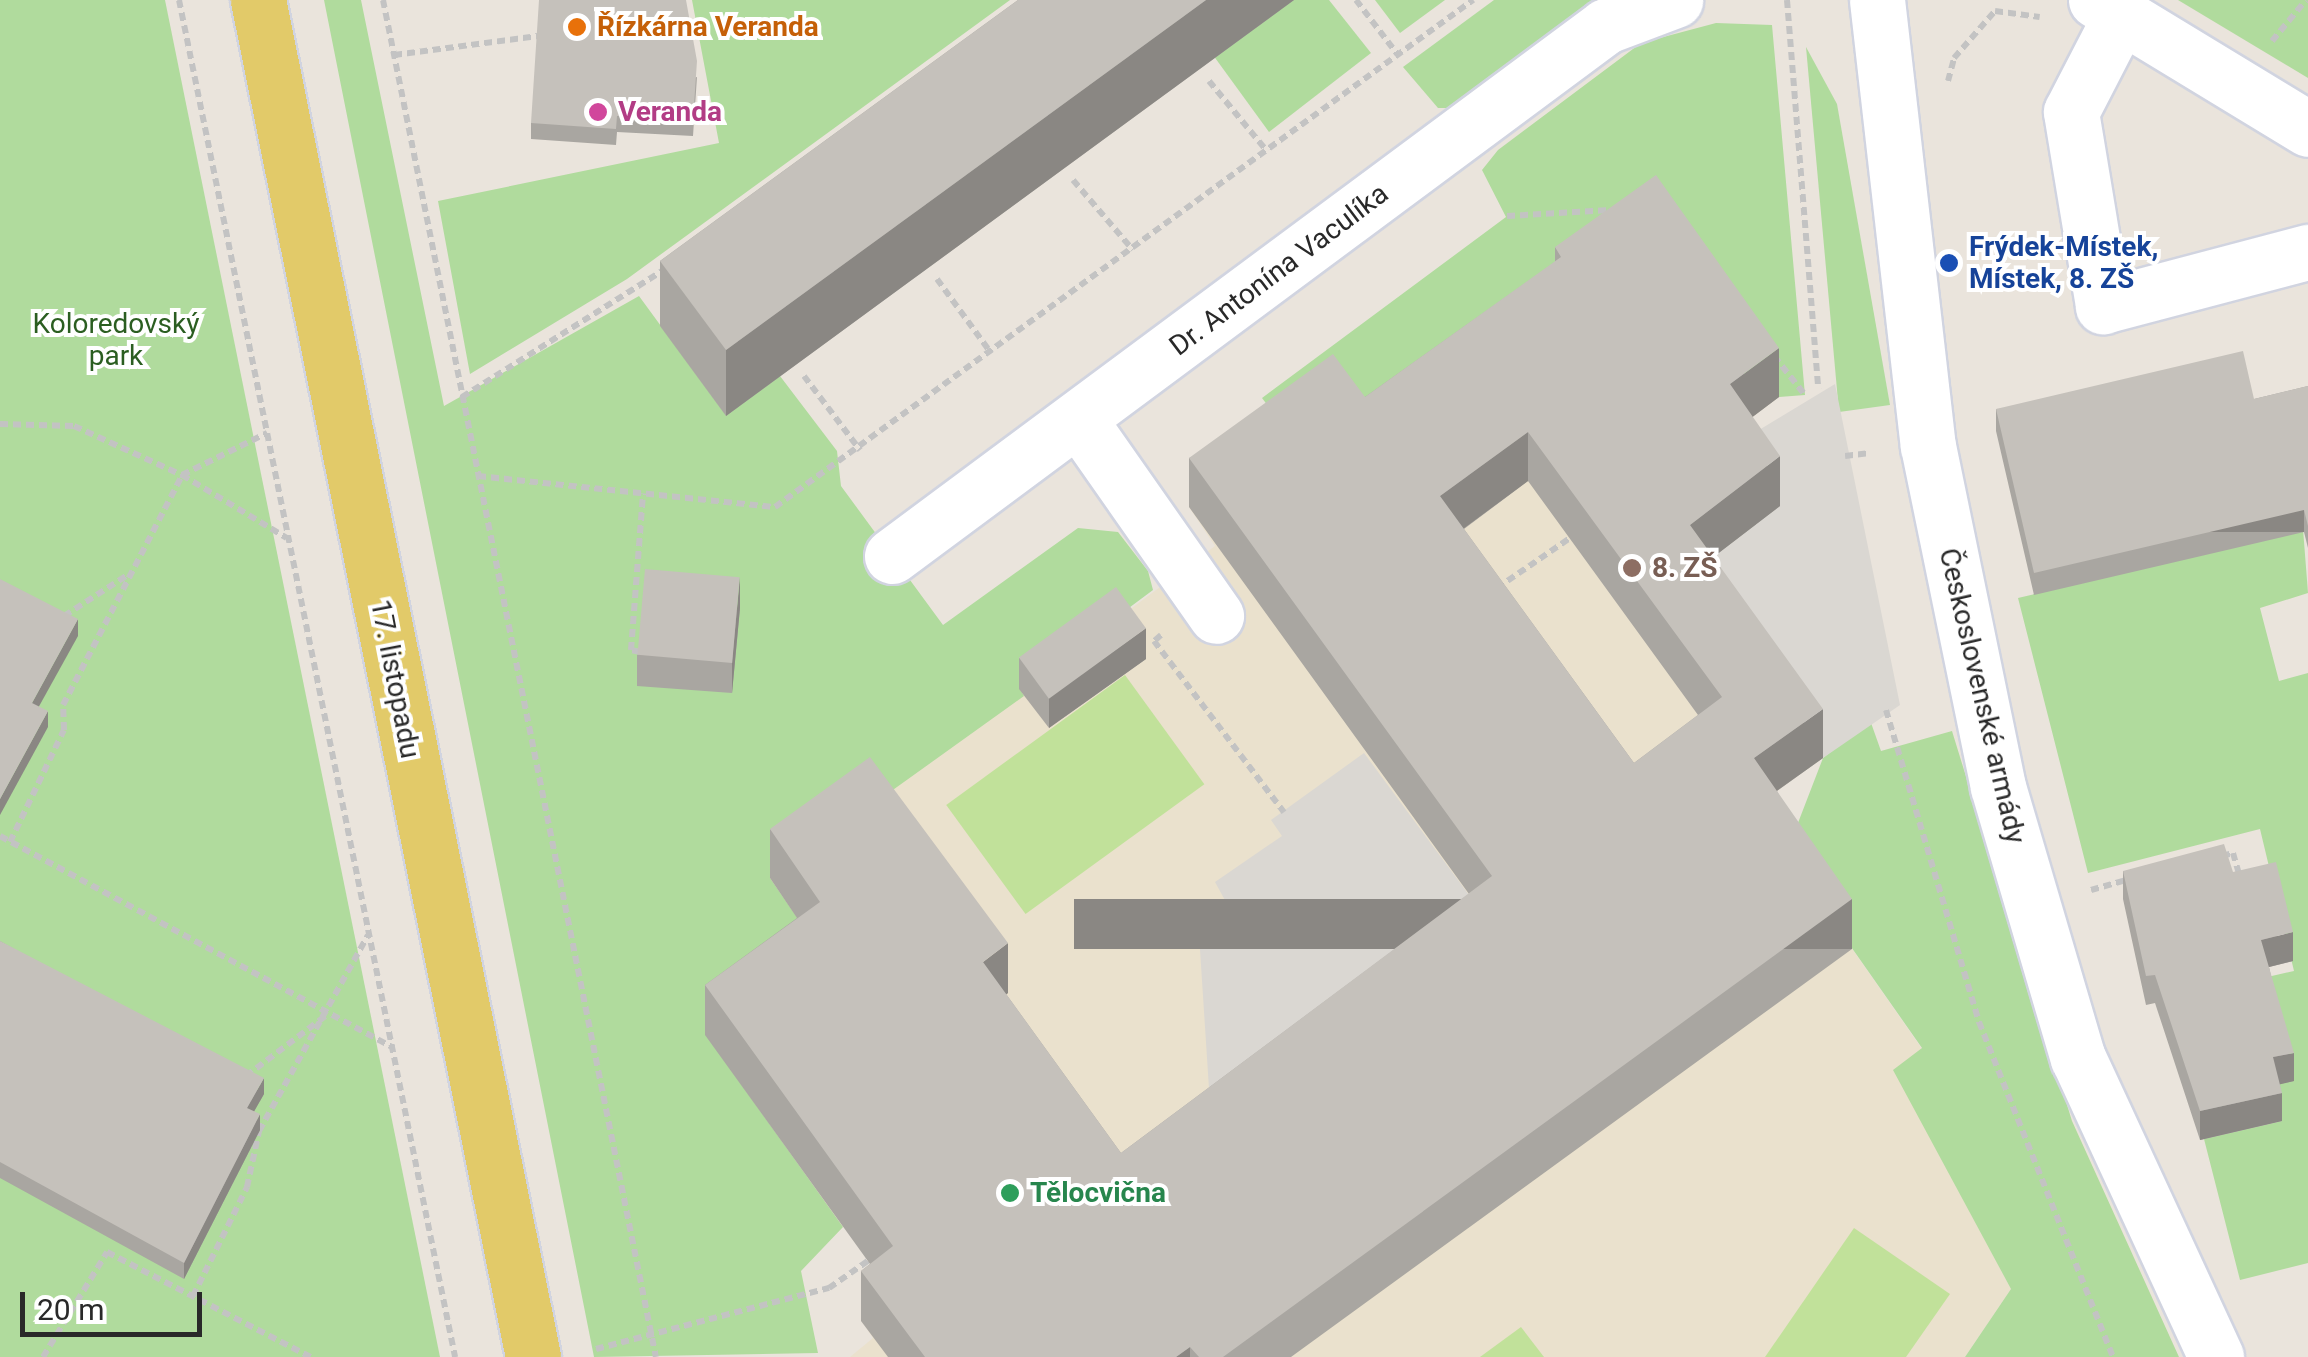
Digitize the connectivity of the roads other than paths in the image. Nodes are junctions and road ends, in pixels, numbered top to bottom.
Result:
1 (258, 0) edge
2 (1675, 0) edge
3 (1877, 0) edge
4 (2108, 20) edge
5 (2308, 128) edge
6 (2308, 252) edge
7 (1079, 420) junction
8 (892, 556) dead end
9 (1211, 608) road end
10 (533, 1357) edge
11 (2216, 1357) edge

1 - 10 main road, 17. listopadu
2 - 7 street, Dr. Antonína Vaculíka
3 - 11 street, Československé armády
4 - 5 street
4 - 6 street
7 - 8 street, Dr. Antonína Vaculíka
7 - 9 street

